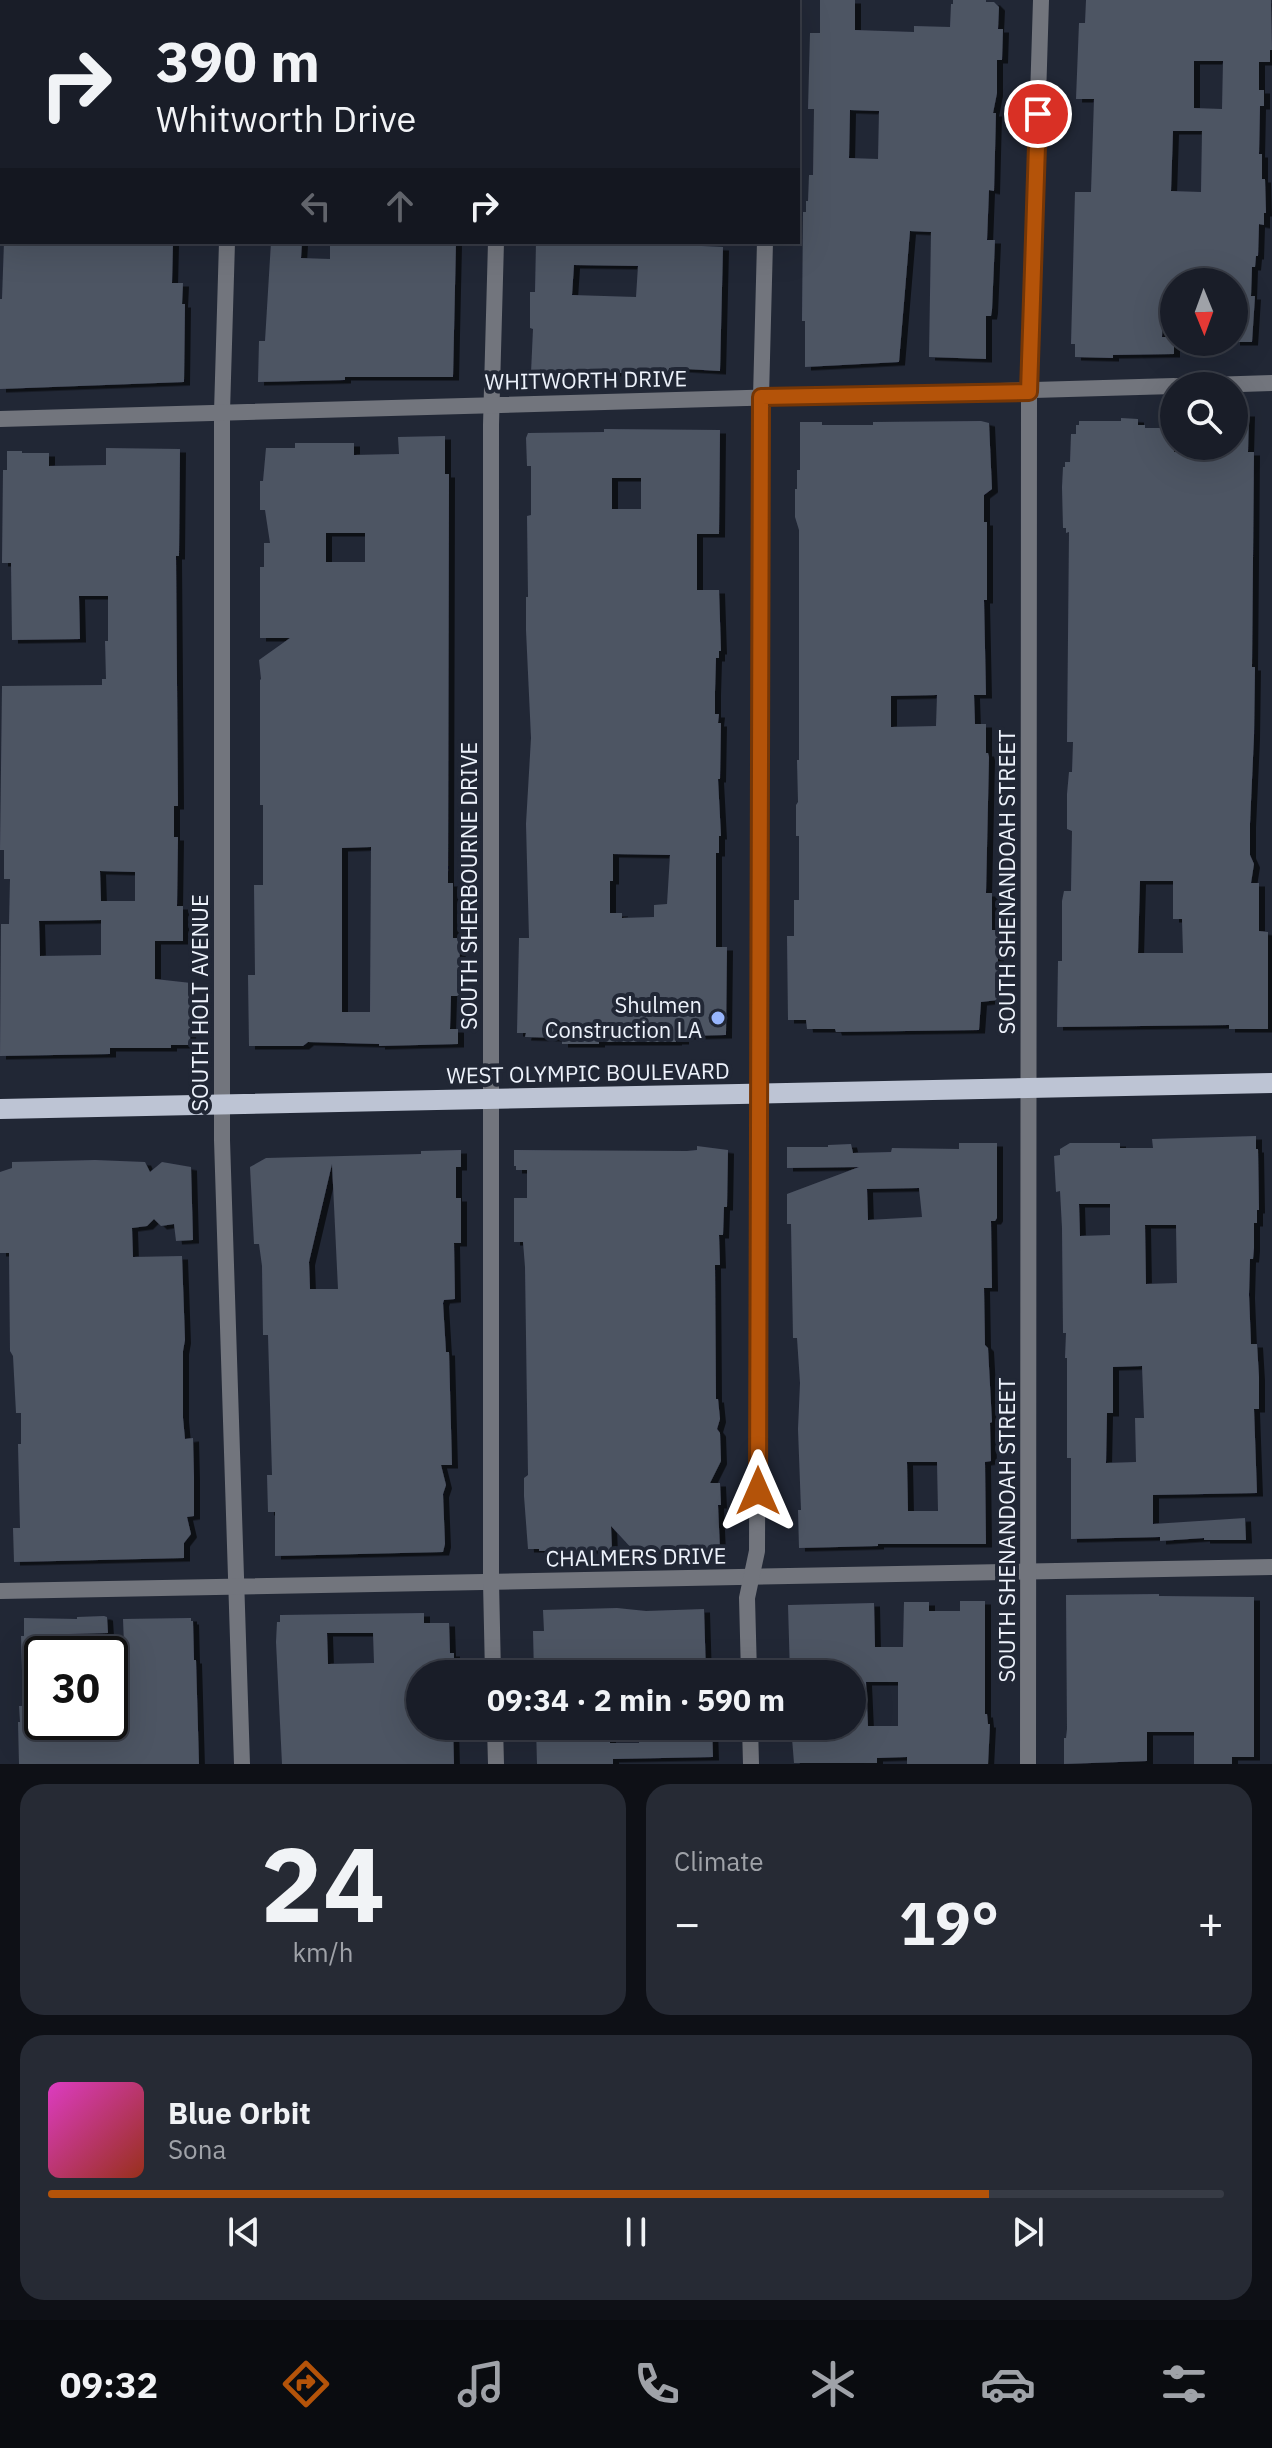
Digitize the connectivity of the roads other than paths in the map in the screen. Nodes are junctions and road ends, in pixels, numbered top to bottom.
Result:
1 (1041, 0) edge
2 (227, 244) edge
3 (496, 244) edge
4 (765, 244) edge
5 (1272, 383) edge
6 (1248, 384) edge
7 (1160, 387) edge
8 (1029, 392) junction
9 (761, 397) junction
10 (491, 404) junction
11 (222, 412) junction
12 (0, 419) edge
13 (1272, 1083) edge
14 (1029, 1087) junction
15 (759, 1094) junction
16 (491, 1099) junction
17 (222, 1104) junction
18 (0, 1109) edge
19 (1272, 1567) edge
20 (1029, 1571) junction
21 (752, 1576) junction
22 (491, 1582) junction
23 (237, 1587) junction
24 (0, 1591) edge
25 (493, 1660) edge
26 (749, 1660) edge
27 (495, 1740) edge
28 (750, 1740) edge
29 (242, 1764) edge
30 (496, 1764) edge
31 (751, 1764) edge
32 (1028, 1764) edge

1 - 8 street, SOUTH SHENANDOAH STREET
2 - 11 street, SOUTH HOLT AVENUE
3 - 10 street, SOUTH SHERBOURNE DRIVE
4 - 9 street
5 - 6 street, WHITWORTH DRIVE
7 - 8 street, WHITWORTH DRIVE
8 - 9 street, WHITWORTH DRIVE
8 - 14 street, SOUTH SHENANDOAH STREET
9 - 10 street, WHITWORTH DRIVE
9 - 15 street
10 - 11 street, WHITWORTH DRIVE
10 - 16 street, SOUTH SHERBOURNE DRIVE
11 - 12 street, WHITWORTH DRIVE
11 - 17 street, SOUTH HOLT AVENUE
13 - 14 main road, WEST OLYMPIC BOULEVARD
14 - 15 main road, WEST OLYMPIC BOULEVARD
14 - 20 street, SOUTH SHENANDOAH STREET
15 - 16 main road, WEST OLYMPIC BOULEVARD
15 - 21 street
16 - 17 main road, WEST OLYMPIC BOULEVARD
16 - 22 street, SOUTH SHERBOURNE DRIVE
17 - 18 main road, WEST OLYMPIC BOULEVARD
17 - 23 street, SOUTH HOLT AVENUE
19 - 20 street, CHALMERS DRIVE
20 - 21 street, CHALMERS DRIVE
20 - 32 street, SOUTH SHENANDOAH STREET
21 - 22 street, CHALMERS DRIVE
21 - 26 street
22 - 23 street, CHALMERS DRIVE
22 - 25 street, SOUTH SHERBOURNE DRIVE
23 - 24 street, CHALMERS DRIVE
23 - 29 street, SOUTH HOLT AVENUE
27 - 30 street
28 - 31 street

